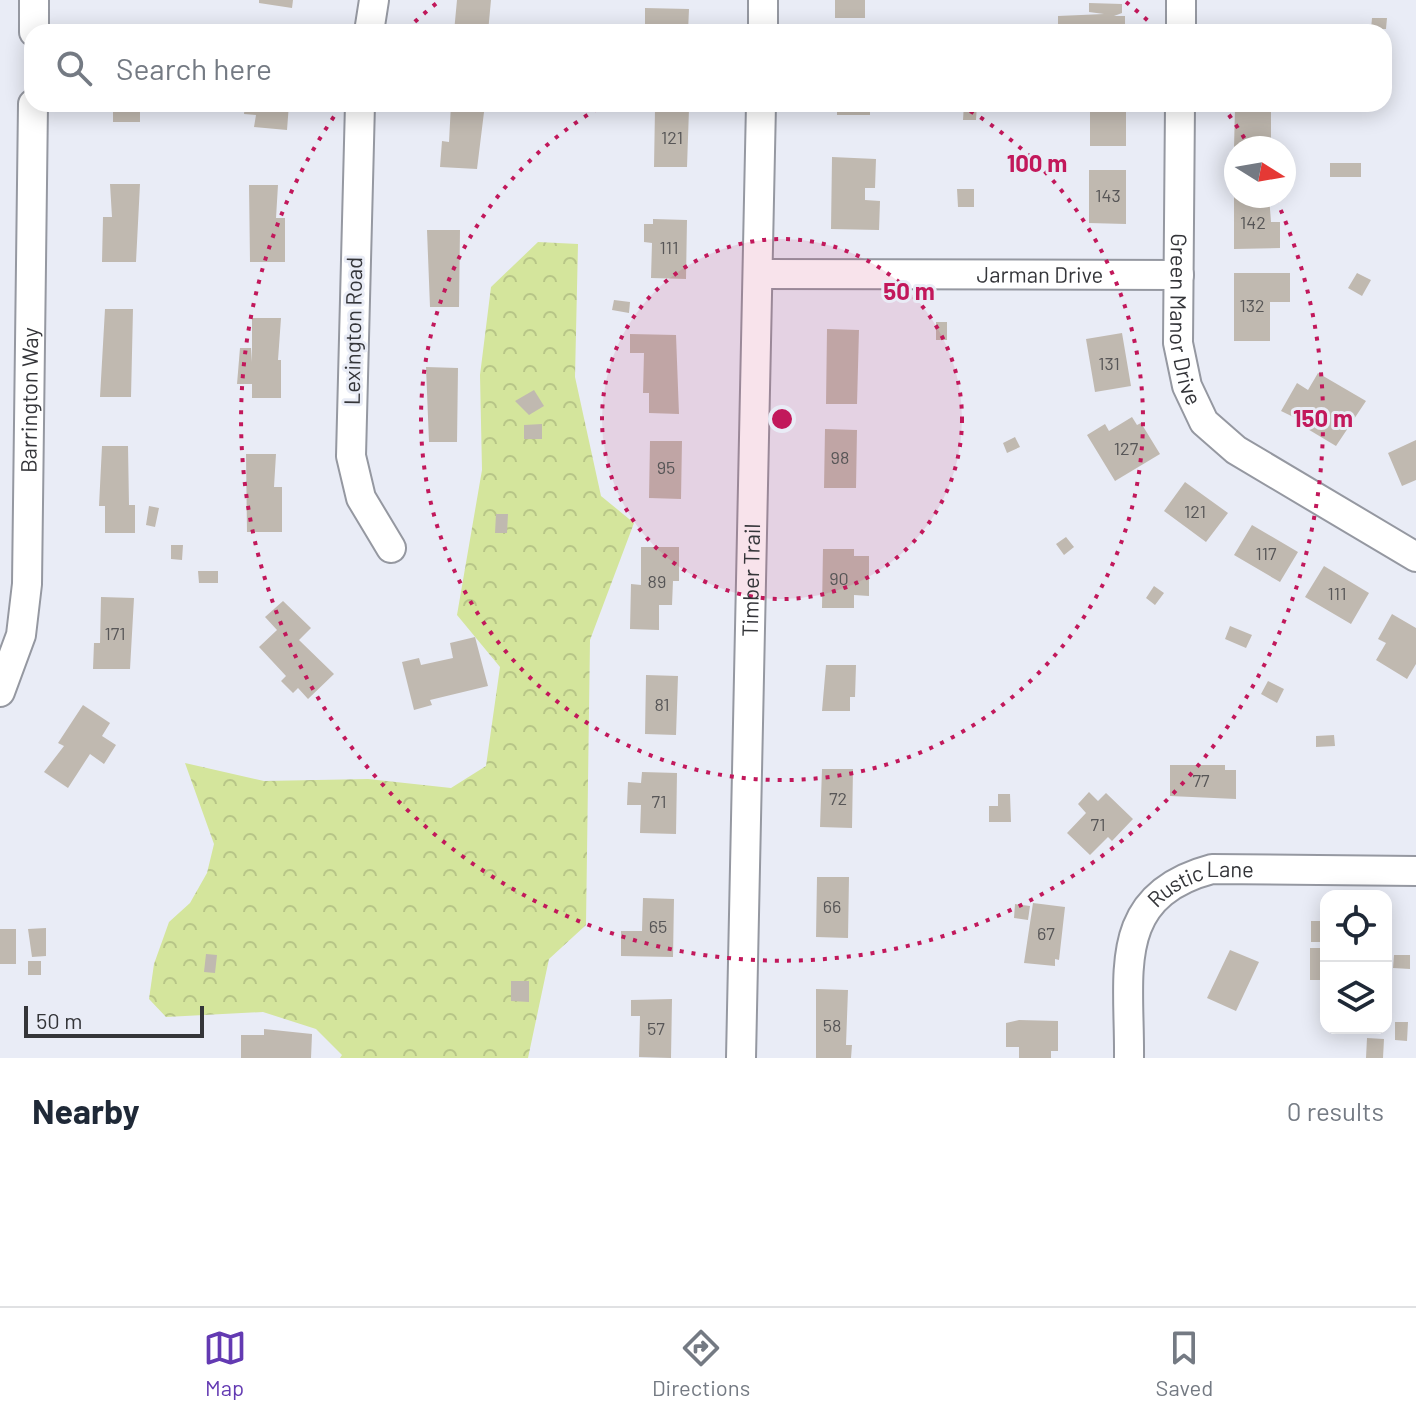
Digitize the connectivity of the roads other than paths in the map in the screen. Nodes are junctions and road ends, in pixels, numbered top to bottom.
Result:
1 (34, 0) edge
2 (374, 0) edge
3 (763, 0) edge
4 (1181, 0) edge
5 (34, 24) edge
6 (370, 24) edge
7 (763, 24) edge
8 (1181, 24) edge
9 (33, 112) edge
10 (360, 112) edge
11 (761, 112) edge
12 (1180, 112) edge
13 (758, 274) junction
14 (1179, 275) junction
15 (391, 548) dead end
16 (1416, 557) edge
17 (0, 692) edge
18 (1416, 871) edge
19 (741, 1058) edge
20 (1129, 1058) edge

1 - 5 street
2 - 6 street
3 - 7 street
4 - 8 street
9 - 17 street, Barrington Way
10 - 15 street, Lexington Road
11 - 13 street, Timber Trail
12 - 14 street, Green Manor Drive
13 - 14 street, Jarman Drive
13 - 19 street, Timber Trail
14 - 16 street, Green Manor Drive
18 - 20 street, Rustic Lane

